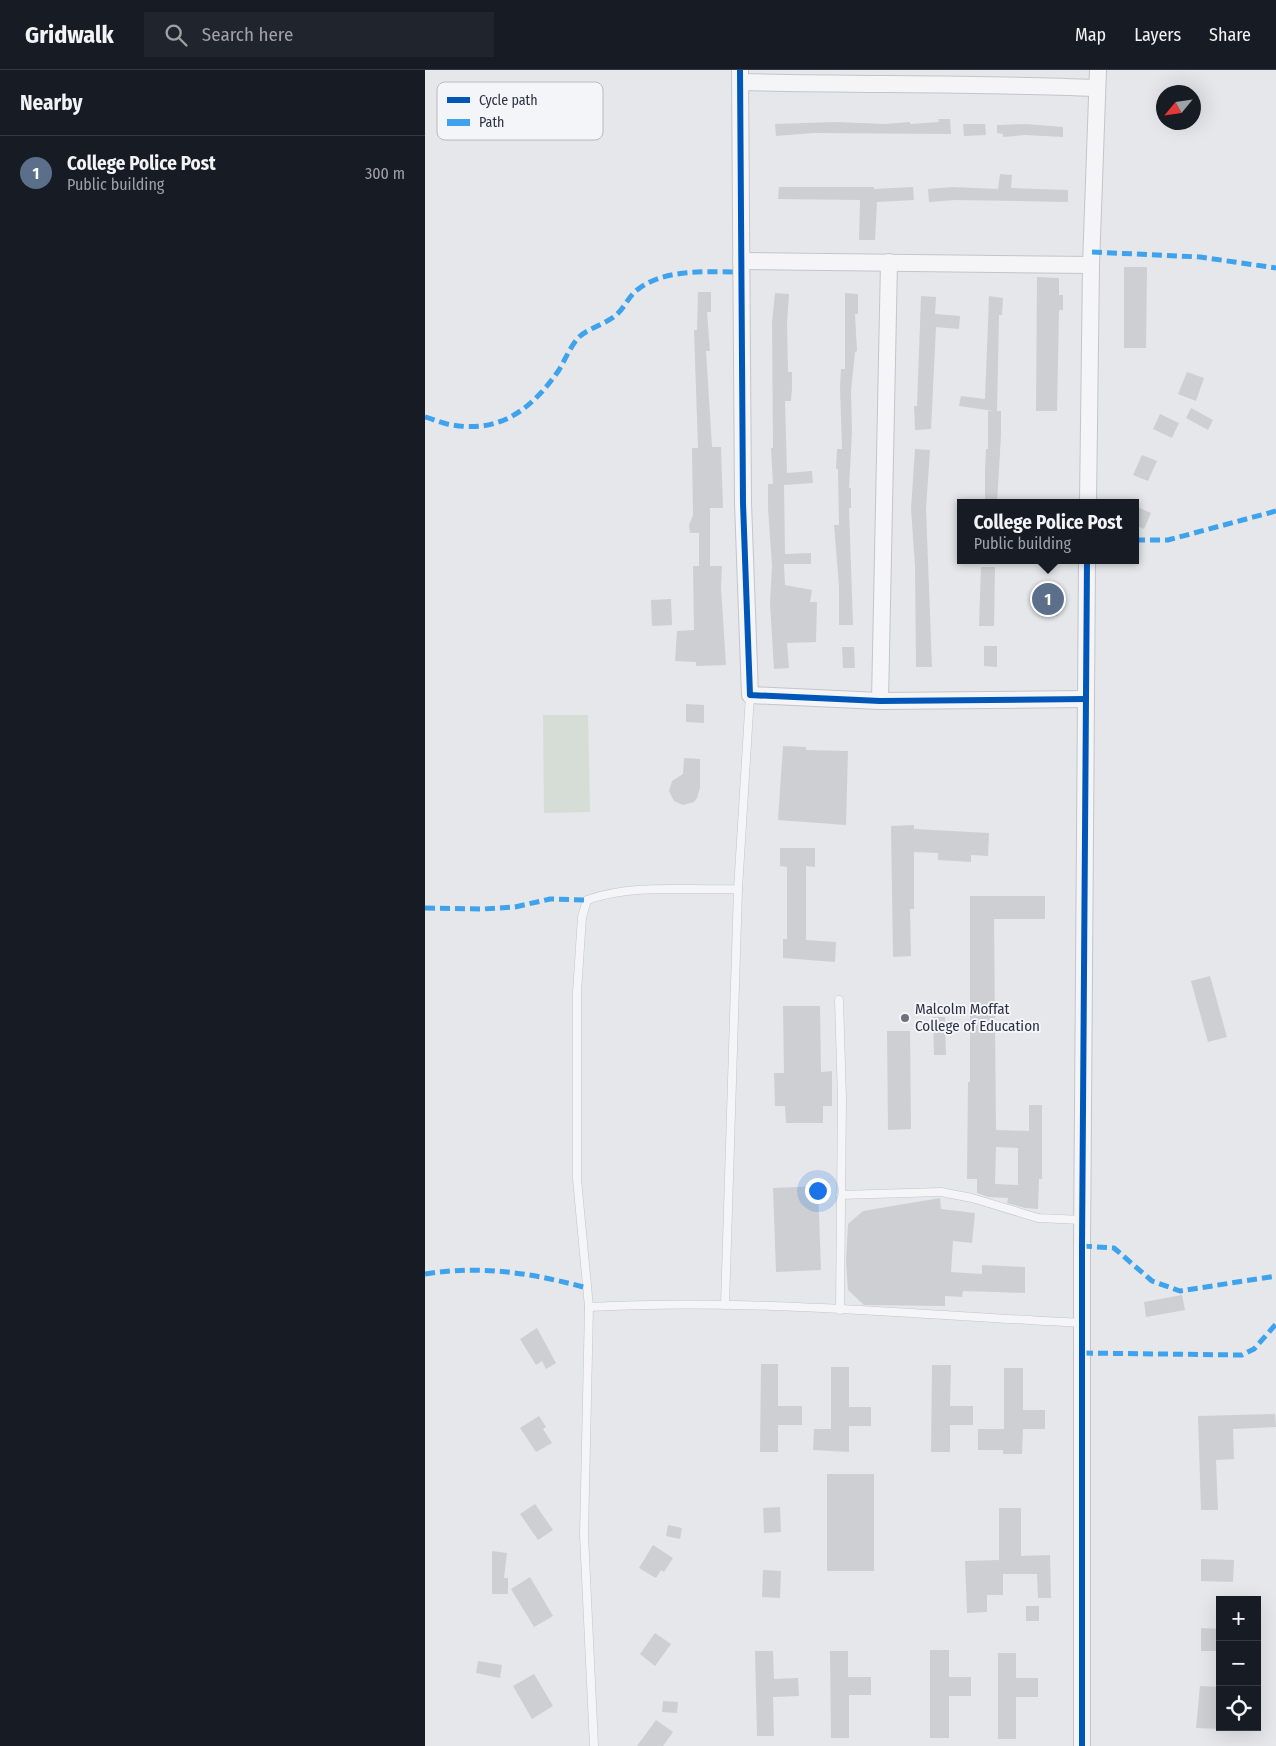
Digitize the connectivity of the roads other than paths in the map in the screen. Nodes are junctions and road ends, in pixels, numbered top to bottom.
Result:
1 (1098, 70) edge
2 (741, 76) edge
3 (1097, 88) junction
4 (741, 261) junction
5 (889, 262) junction
6 (1091, 265) junction
7 (1088, 499) edge
8 (1087, 564) edge
9 (750, 694) junction
10 (1086, 699) junction
11 (880, 702) junction
12 (738, 889) junction
13 (839, 1000) dead end
14 (840, 1196) junction
15 (1082, 1220) junction
16 (725, 1305) junction
17 (589, 1307) junction
18 (840, 1310) junction
19 (1082, 1323) junction
20 (594, 1746) edge
21 (1082, 1746) edge

1 - 3 street
2 - 3 street
2 - 4 street
3 - 6 street
4 - 5 street
4 - 9 street
5 - 6 street
5 - 11 street
6 - 7 street
8 - 10 street
9 - 11 street
9 - 12 lane
10 - 11 street
10 - 15 street
12 - 16 lane
12 - 17 lane
13 - 14 lane
14 - 15 lane
14 - 18 lane
15 - 19 street
16 - 17 lane
16 - 18 lane
17 - 20 lane
18 - 19 lane
19 - 21 street

